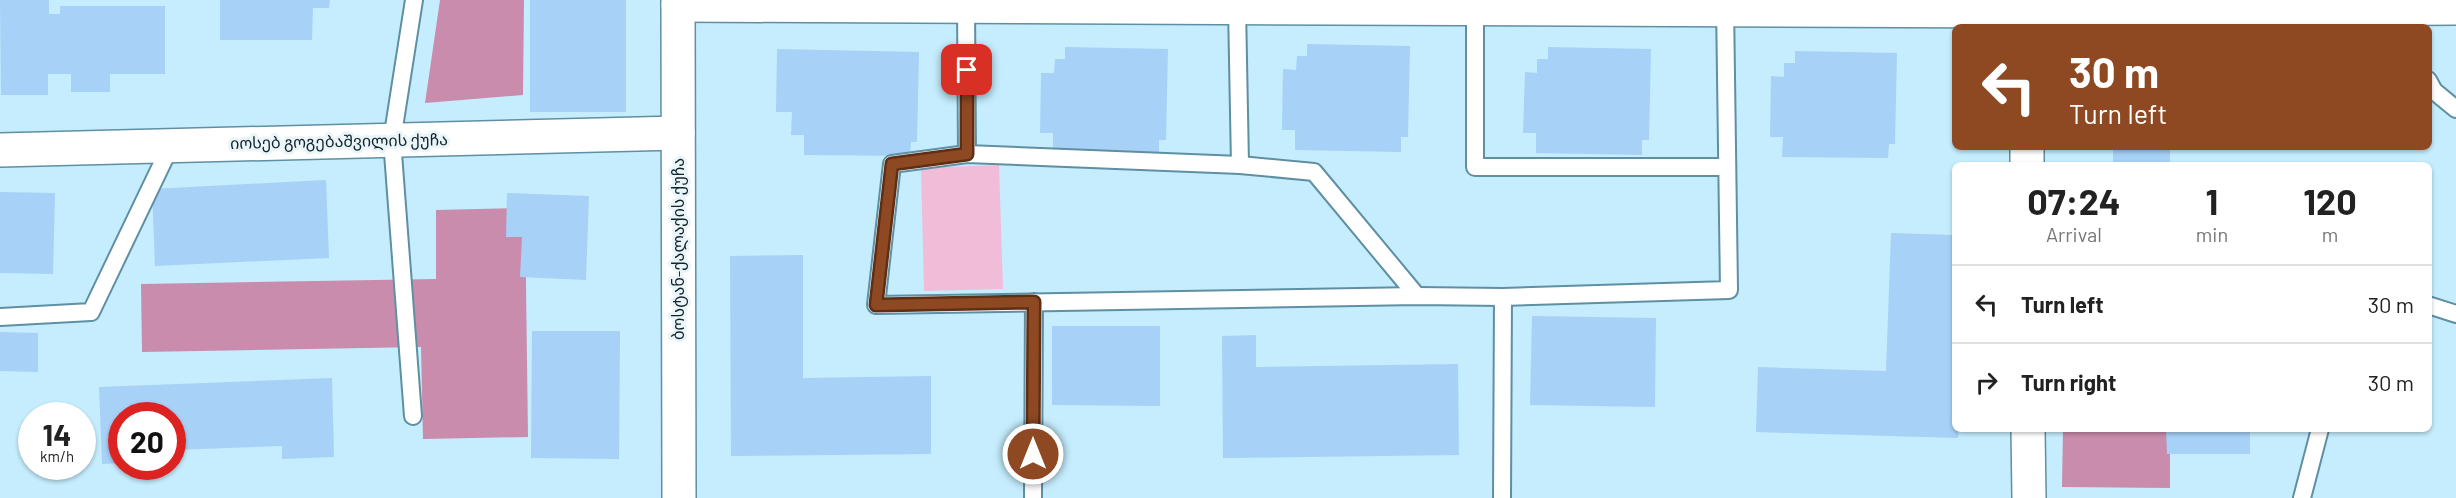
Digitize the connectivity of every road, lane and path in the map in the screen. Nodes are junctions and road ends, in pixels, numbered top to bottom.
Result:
1 (414, 0) edge
2 (678, 3) edge
3 (966, 3) edge
4 (1475, 4) edge
5 (1725, 4) edge
6 (1217, 5) edge
7 (2456, 8) edge
8 (2026, 13) edge
9 (2401, 18) edge
10 (2432, 87) edge
11 (2456, 109) edge
12 (678, 133) junction
13 (392, 140) junction
14 (171, 146) junction
15 (0, 150) edge
16 (967, 154) junction
17 (1239, 165) junction
18 (1726, 167) junction
19 (1417, 296) junction
20 (1503, 297) junction
21 (1034, 302) junction
22 (2432, 306) edge
23 (2456, 314) edge
24 (0, 317) edge
25 (413, 416) dead end
26 (2028, 432) edge
27 (2319, 432) edge
28 (679, 498) edge
29 (1033, 498) edge
30 (1502, 498) edge
31 (2029, 498) edge
32 (2302, 498) edge

1 - 13 lane
2 - 3 street
2 - 12 street, ბოსტან-ქალაქის ქუჩა
3 - 6 street
3 - 16 lane
4 - 5 street
4 - 6 street
4 - 18 lane
5 - 8 street
5 - 18 lane
6 - 17 lane
7 - 9 street
8 - 9 street
10 - 11 lane
12 - 13 street, იოსებ გოგებაშვილის ქუჩა
12 - 28 street, ბოსტან-ქალაქის ქუჩა
13 - 14 street, იოსებ გოგებაშვილის ქუჩა
13 - 25 lane
14 - 15 street, იოსებ გოგებაშვილის ქუჩა
14 - 24 lane
16 - 17 lane
16 - 21 lane
17 - 19 lane
18 - 20 lane
19 - 20 lane
19 - 21 lane
20 - 30 lane
21 - 29 lane
22 - 23 lane
26 - 31 street
27 - 32 lane

